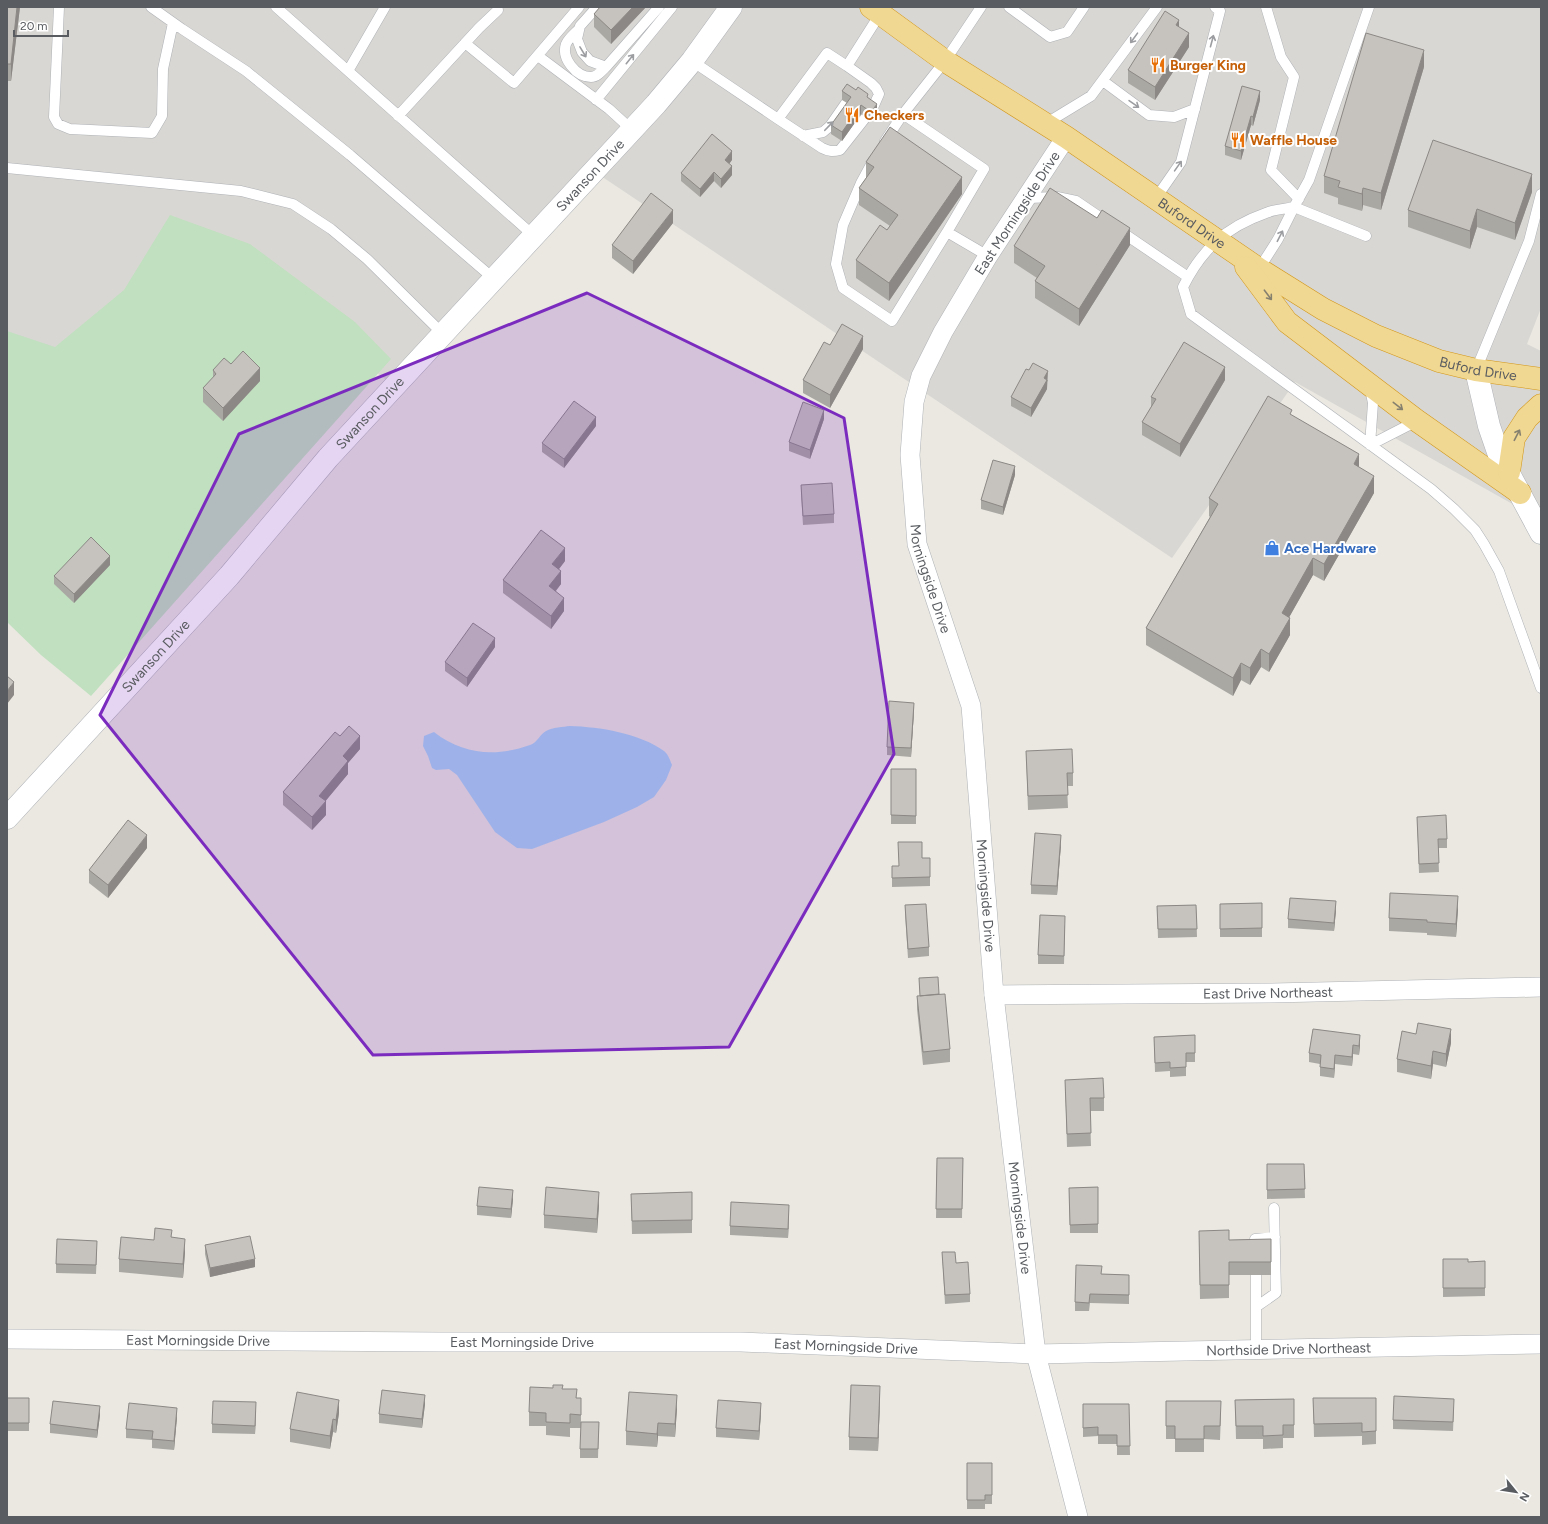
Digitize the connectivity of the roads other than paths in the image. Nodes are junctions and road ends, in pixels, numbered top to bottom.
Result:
1 (59, 7) edge
2 (151, 7) edge
3 (276, 7) edge
4 (385, 7) edge
5 (579, 7) edge
6 (597, 7) edge
7 (659, 7) edge
8 (672, 7) edge
9 (731, 7) edge
10 (981, 7) edge
11 (1010, 7) edge
12 (1084, 7) edge
13 (1157, 7) edge
14 (1215, 7) edge
15 (1266, 7) edge
16 (1369, 7) edge
17 (499, 8) edge
18 (876, 10) edge
19 (173, 23) junction
20 (580, 26) junction
21 (465, 43) junction
22 (538, 56) junction
23 (945, 60) junction
24 (692, 61) junction
25 (847, 66) junction
26 (606, 67) junction
27 (348, 71) junction
28 (860, 75) junction
29 (1103, 81) junction
30 (858, 88) edge
31 (596, 100) junction
32 (846, 103) edge
33 (1195, 109) junction
34 (903, 114) junction
35 (398, 116) junction
36 (778, 119) junction
37 (1045, 124) junction
38 (632, 130) junction
39 (803, 136) junction
40 (1066, 137) junction
41 (7, 168) edge
42 (1541, 194) edge
43 (1027, 198) junction
44 (1156, 198) junction
45 (1296, 203) junction
46 (947, 232) junction
47 (534, 236) junction
48 (1366, 236) dead end
49 (1217, 240) junction
50 (1236, 253) junction
51 (988, 256) junction
52 (1259, 269) junction
53 (1188, 277) junction
54 (494, 279) junction
55 (969, 290) joint
56 (443, 334) junction
57 (1476, 370) junction
58 (1541, 378) edge
59 (1368, 383) junction
60 (1541, 405) edge
61 (1416, 420) junction
62 (1370, 444) junction
63 (1509, 472) junction
64 (1520, 493) junction
65 (1541, 533) edge
66 (1541, 688) edge
67 (7, 818) edge
68 (1541, 987) edge
69 (994, 995) junction
70 (1274, 1208) dead end
71 (1275, 1237) junction
72 (1256, 1252) edge
73 (1256, 1275) edge
74 (1256, 1307) junction
75 (7, 1339) edge
76 (1541, 1344) edge
77 (1256, 1350) junction
78 (1036, 1354) junction
79 (1078, 1517) edge

1 - 19 lane
2 - 19 lane
3 - 27 lane
4 - 27 lane
5 - 22 lane
6 - 20 lane
7 - 26 lane
31 -> 8 lane
9 - 24 street, Swanson Drive
10 - 23 lane
11 - 12 lane
13 -> 29 lane
33 -> 14 lane
15 - 45 lane
16 - 45 lane
17 - 21 lane
18 - 23 highway, Buford Drive
18 - 25 lane
19 - 54 lane
20 -> 26 lane
20 - 26 lane
21 - 22 lane
21 - 35 lane
22 - 31 lane
23 - 34 lane
23 - 37 highway, Buford Drive
24 - 36 lane
24 - 38 street, Swanson Drive
25 - 28 lane
25 - 36 lane
27 - 35 lane
28 - 30 lane
28 - 39 lane
29 -> 33 lane
29 - 37 lane
31 - 38 lane
39 -> 32 lane
44 -> 33 lane
34 - 46 lane
34 - 46 lane
35 - 47 lane
36 - 39 lane
37 - 40 highway, Buford Drive
38 - 47 street, Swanson Drive
40 - 43 street, East Morningside Drive
40 - 44 highway, Buford Drive
41 - 56 lane
42 - 57 lane
43 - 51 street, East Morningside Drive
43 - 53 lane
44 - 49 highway, Buford Drive
45 - 48 lane
45 - 49 lane
52 -> 45 lane
46 - 51 lane
47 - 54 street, Swanson Drive
49 - 50 highway, Buford Drive
49 - 53 lane
50 - 52 highway, Buford Drive
50 -> 59 highway
51 - 55 street, East Morningside Drive
52 - 57 highway, Buford Drive
53 - 62 lane
54 - 56 street, Swanson Drive
55 - 69 street, Morningside Drive
56 - 67 street, Swanson Drive
57 - 58 highway, Buford Drive
57 - 63 street
59 -> 61 highway
59 - 62 lane
63 -> 60 highway
61 - 62 lane
61 - 64 highway
62 - 66 lane
63 - 64 street
64 - 65 street
68 - 69 street, East Drive Northeast
69 - 78 street, Morningside Drive
70 - 71 lane
71 - 72 lane
71 - 74 lane
73 - 74 lane
74 - 77 lane
75 - 78 street, East Morningside Drive
76 - 77 street, Northside Drive Northeast
77 - 78 street, Northside Drive Northeast
78 - 79 street, Morningside Drive

